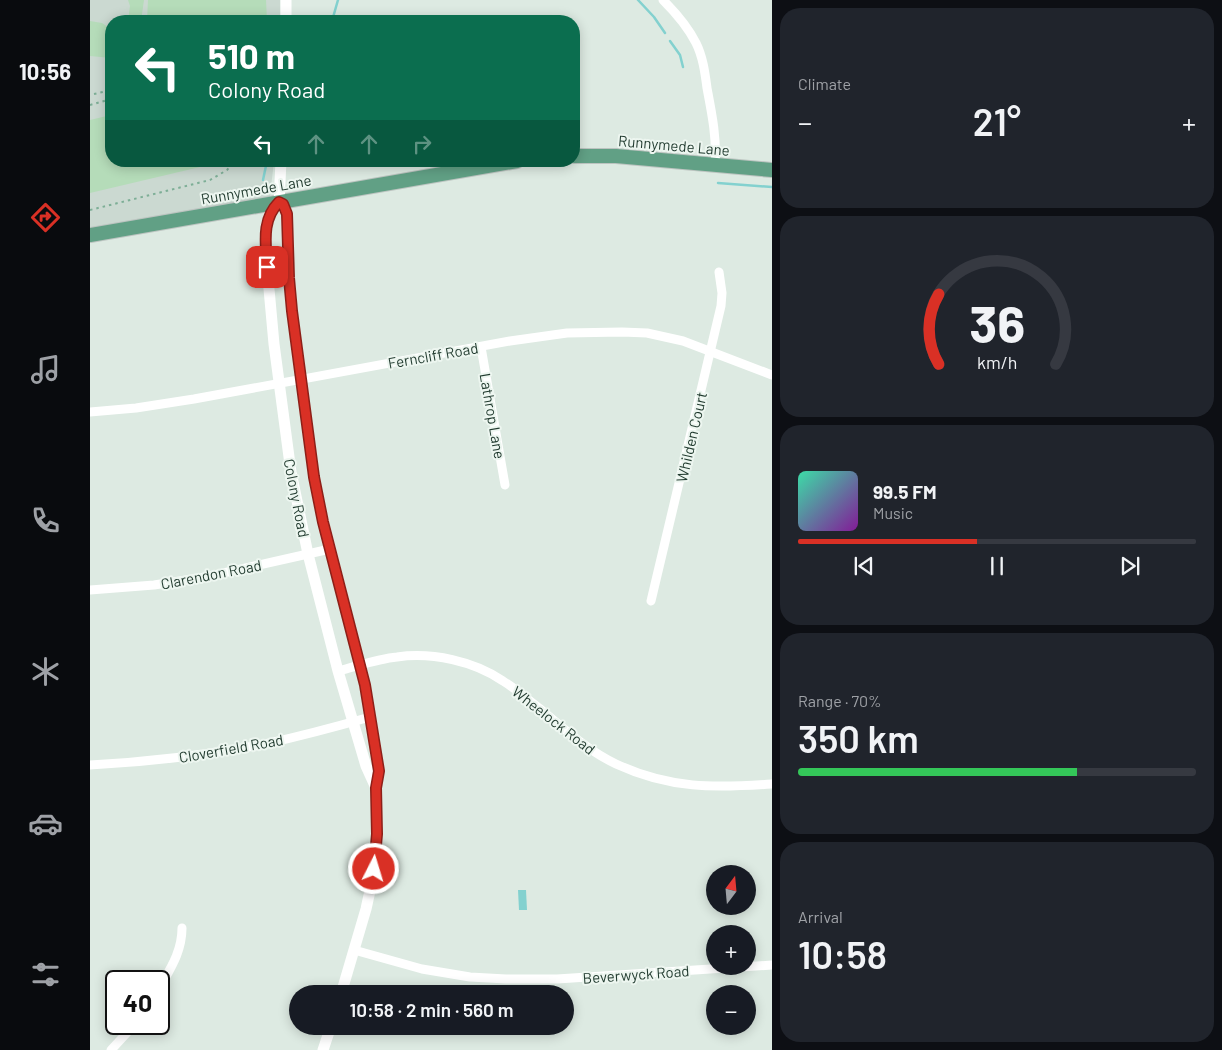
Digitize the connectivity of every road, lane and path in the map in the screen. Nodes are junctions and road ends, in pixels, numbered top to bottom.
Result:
1 (286, 0) edge
2 (663, 0) edge
3 (286, 15) edge
4 (105, 91) edge
5 (94, 94) dead end
6 (105, 101) edge
7 (90, 105) edge
8 (580, 156) edge
9 (715, 165) junction
10 (230, 167) edge
11 (281, 167) edge
12 (483, 167) edge
13 (772, 170) edge
14 (279, 202) junction
15 (90, 210) edge
16 (90, 235) edge
17 (719, 272) dead end
18 (481, 347) junction
19 (710, 351) junction
20 (772, 375) edge
21 (301, 380) junction
22 (280, 384) junction
23 (90, 412) edge
24 (505, 485) dead end
25 (330, 549) junction
26 (308, 554) junction
27 (90, 590) edge
28 (651, 601) dead end
29 (360, 665) junction
30 (338, 671) junction
31 (370, 718) junction
32 (353, 722) junction
33 (90, 764) edge
34 (772, 784) edge
35 (376, 788) junction
36 (182, 928) dead end
37 (354, 950) junction
38 (772, 965) edge
39 (169, 970) edge
40 (344, 985) edge
41 (125, 1035) edge
42 (328, 1035) edge
43 (111, 1050) edge
44 (323, 1050) edge

1 - 3 street
2 - 9 street
4 - 5 path
6 - 7 path
8 - 9 main road, Runnymede Lane
9 - 13 main road, Runnymede Lane
10 - 15 path
11 - 14 street, Colony Road
12 - 14 main road, Runnymede Lane
14 - 16 main road, Runnymede Lane
14 - 21 street, Colony Road
14 - 22 street, Colony Road
17 - 19 street, Whilden Court
18 - 19 street, Ferncliff Road
18 - 21 street, Ferncliff Road
18 - 24 street, Lathrop Lane
19 - 20 street, Ferncliff Road
19 - 28 street, Whilden Court
21 - 22 street, Ferncliff Road
21 - 25 street, Colony Road
22 - 23 street, Ferncliff Road
22 - 26 street, Colony Road
25 - 26 street, Clarendon Road
25 - 29 street, Colony Road
26 - 27 street, Clarendon Road
26 - 30 street, Colony Road
29 - 30 street, Wheelock Road
29 - 31 street, Colony Road
29 - 34 street, Wheelock Road
30 - 32 street, Colony Road
31 - 32 street, Cloverfield Road
31 - 35 street, Colony Road
32 - 33 street, Cloverfield Road
32 - 35 street, Colony Road
35 - 37 street, Colony Road
36 - 39 street
37 - 38 street, Beverwyck Road
37 - 40 street, Colony Road
41 - 43 street
42 - 44 street

